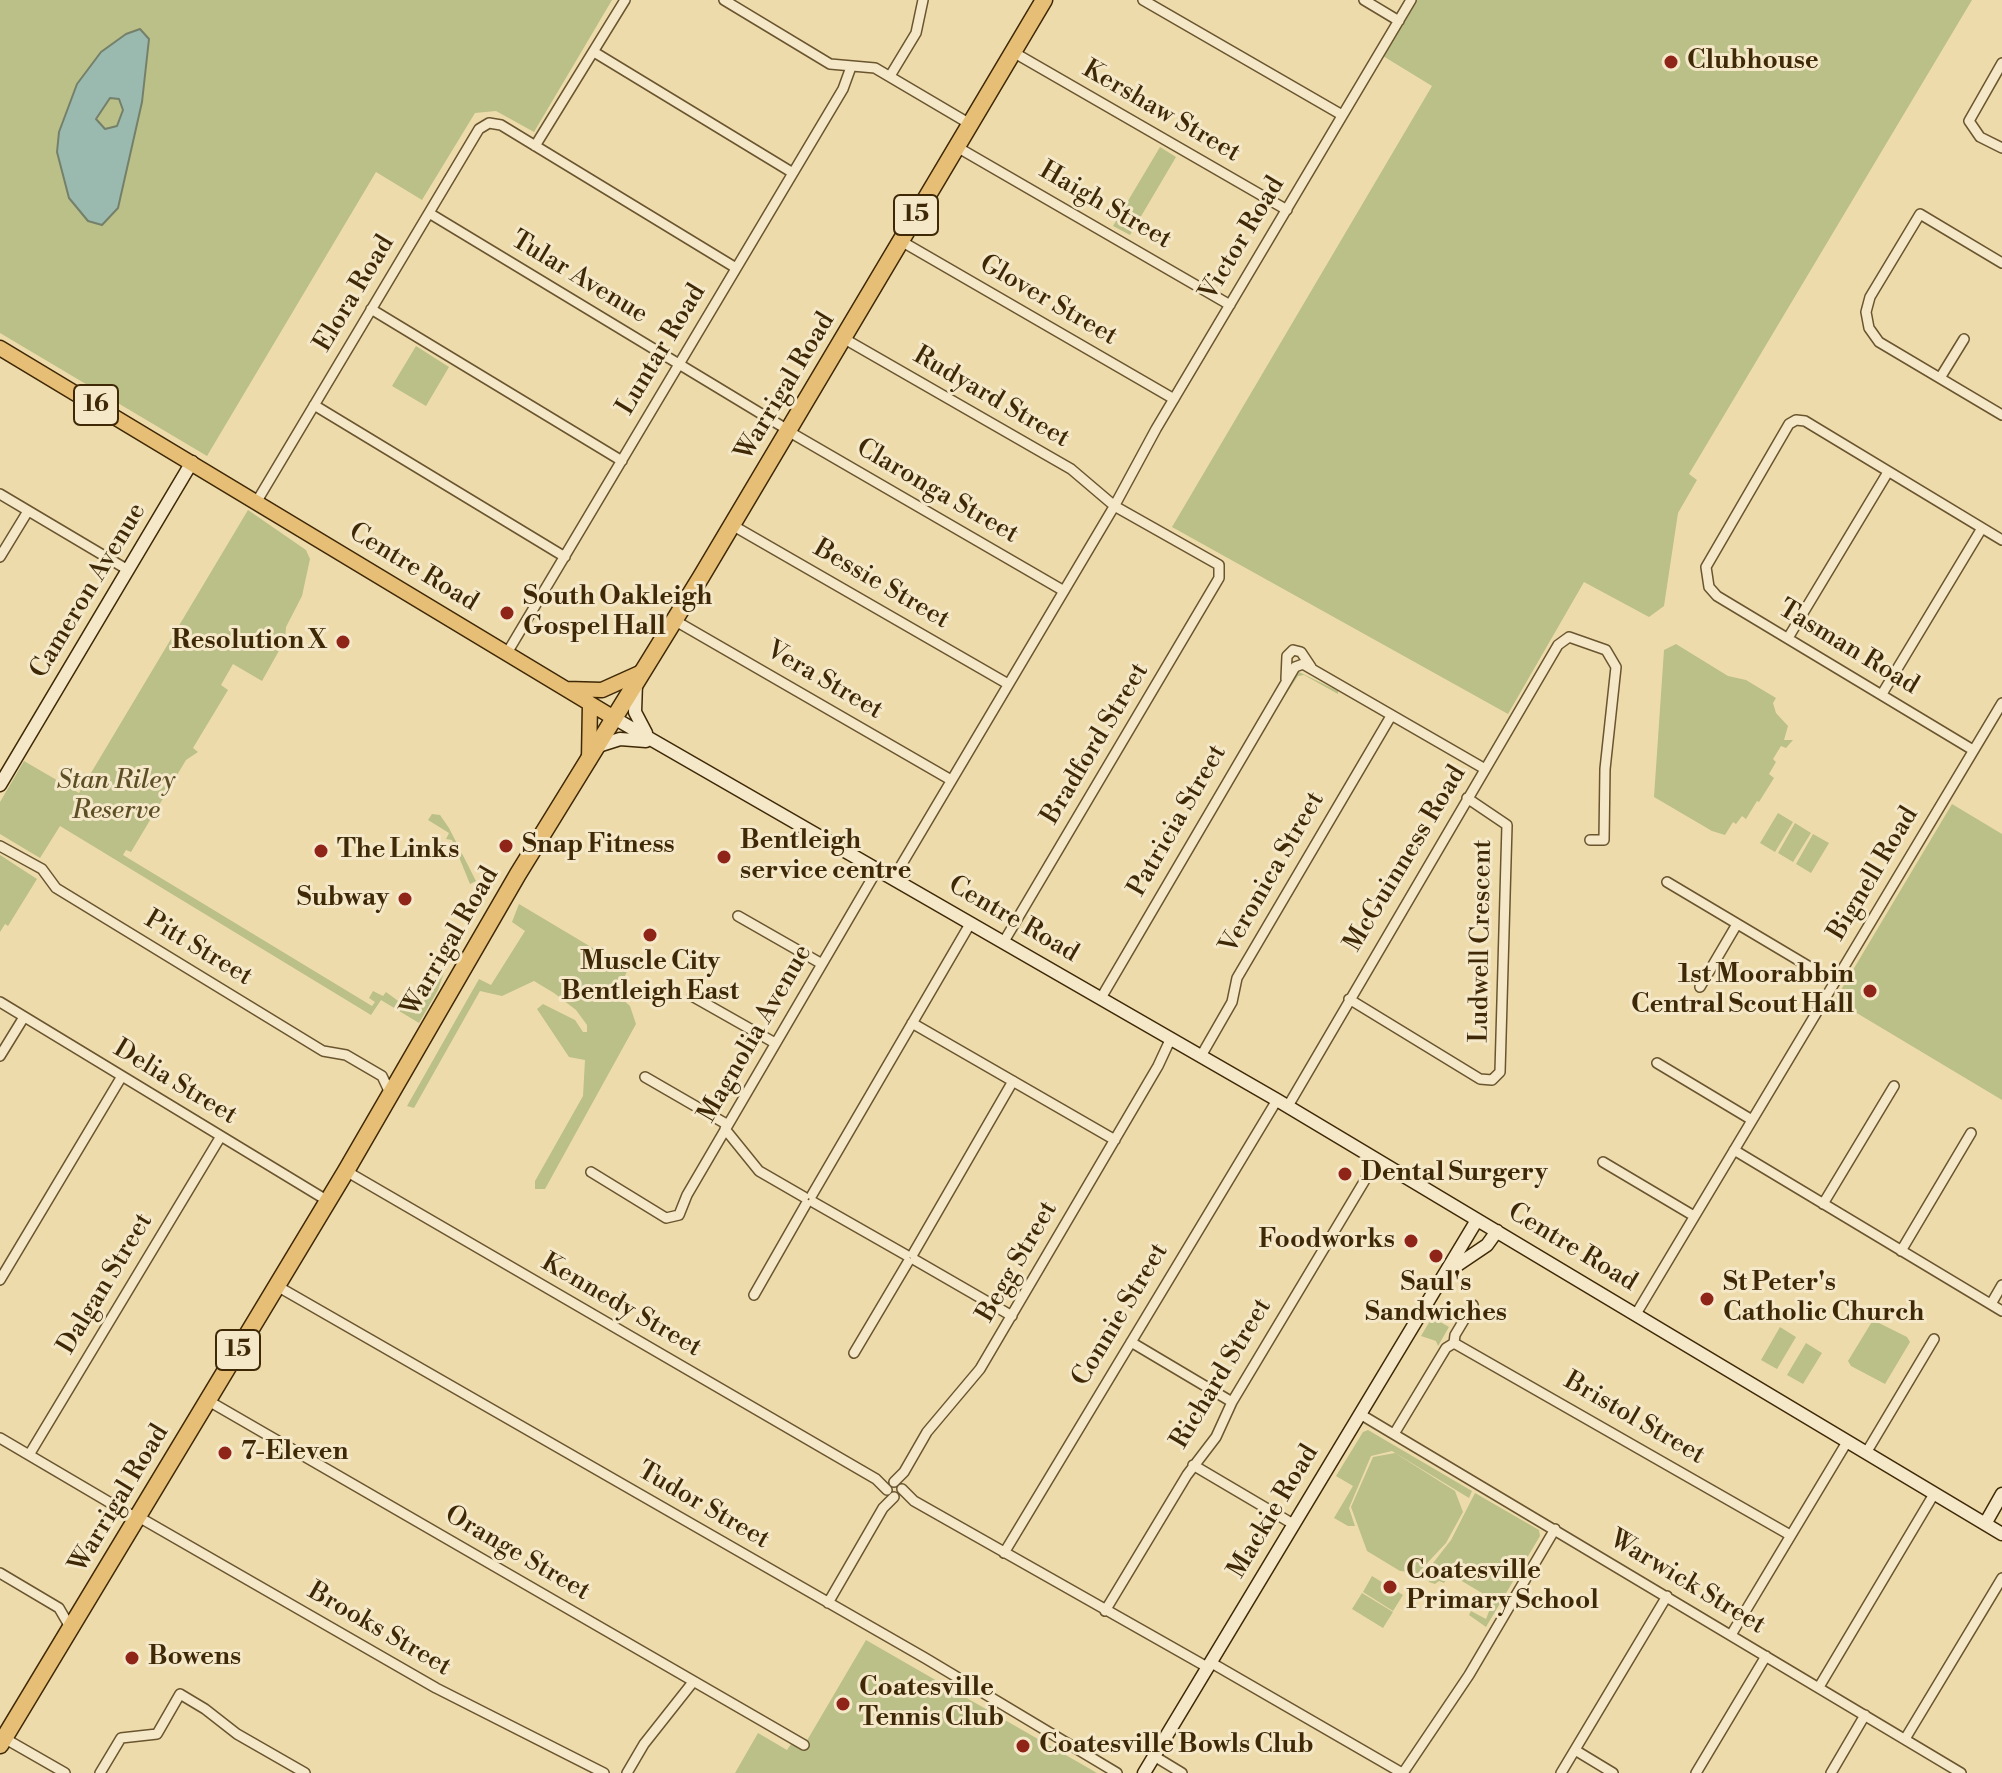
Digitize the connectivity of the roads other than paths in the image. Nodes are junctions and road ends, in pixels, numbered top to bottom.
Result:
1 (625, 0) edge
2 (724, 0) edge
3 (923, 0) edge
4 (1044, 0) edge
5 (1143, 0) edge
6 (1364, 0) edge
7 (1411, 0) edge
8 (1399, 21) junction
9 (594, 52) junction
10 (1013, 52) junction
11 (2002, 63) edge
12 (851, 67) junction
13 (890, 76) junction
14 (1342, 115) junction
15 (970, 124) junction
16 (957, 147) junction
17 (537, 148) junction
18 (2002, 148) edge
19 (793, 173) junction
20 (1287, 210) junction
21 (429, 213) junction
22 (901, 241) junction
23 (2002, 263) edge
24 (736, 268) junction
25 (1230, 305) junction
26 (371, 309) junction
27 (843, 338) junction
28 (1964, 339) dead end
29 (0, 348) edge
30 (679, 365) junction
31 (1940, 378) junction
32 (1174, 399) junction
33 (314, 405) junction
34 (2002, 415) edge
35 (788, 431) junction
36 (622, 461) junction
37 (192, 462) junction
38 (1888, 472) junction
39 (0, 494) edge
40 (257, 501) junction
41 (1115, 506) junction
42 (28, 511) junction
43 (732, 525) junction
44 (1982, 528) junction
45 (2002, 540) edge
46 (0, 557) edge
47 (565, 557) junction
48 (1219, 565) joint
49 (128, 570) junction
50 (1064, 591) junction
51 (674, 620) junction
52 (1788, 638) junction
53 (507, 653) junction
54 (1313, 669) junction
55 (639, 677) junction
56 (1286, 679) junction
57 (1008, 684) junction
58 (566, 689) junction
59 (1882, 694) junction
60 (590, 704) junction
61 (2000, 709) edge
62 (1391, 716) junction
63 (614, 718) junction
64 (653, 741) junction
65 (1973, 750) junction
66 (593, 753) junction
67 (1485, 769) junction
68 (951, 780) junction
69 (0, 785) edge
70 (1467, 798) junction
71 (1590, 840) dead end
72 (1604, 840) junction
73 (1616, 840) dead end
74 (0, 846) edge
75 (877, 870) junction
76 (893, 879) junction
77 (1667, 882) dead end
78 (738, 916) dead end
79 (970, 924) junction
80 (1737, 924) junction
81 (1003, 943) junction
82 (822, 964) junction
83 (1835, 982) junction
84 (1700, 987) dead end
85 (692, 996) dead end
86 (1101, 998) junction
87 (1349, 999) junction
88 (0, 1002) edge
89 (24, 1017) junction
90 (912, 1023) junction
91 (1173, 1039) junction
92 (775, 1043) junction
93 (0, 1056) edge
94 (1201, 1056) junction
95 (1657, 1063) dead end
96 (404, 1073) junction
97 (122, 1076) junction
98 (382, 1076) junction
99 (645, 1077) dead end
100 (1013, 1081) junction
101 (1894, 1086) dead end
102 (390, 1095) junction
103 (1282, 1103) junction
104 (1752, 1120) junction
105 (726, 1127) junction
106 (1971, 1133) dead end
107 (221, 1136) junction
108 (1115, 1140) junction
109 (1734, 1150) junction
110 (1377, 1160) junction
111 (1603, 1162) dead end
112 (346, 1171) junction
113 (591, 1172) dead end
114 (809, 1200) junction
115 (328, 1201) junction
116 (1823, 1204) junction
117 (1694, 1216) junction
118 (1477, 1220) junction
119 (1497, 1231) junction
120 (1901, 1251) junction
121 (910, 1258) junction
122 (1443, 1275) junction
123 (0, 1280) edge
124 (2002, 1285) edge
125 (277, 1286) junction
126 (754, 1295) dead end
127 (1991, 1304) junction
128 (1473, 1305) dead end
129 (2002, 1311) edge
130 (1636, 1314) junction
131 (1012, 1316) junction
132 (1934, 1339) dead end
133 (1131, 1342) junction
134 (1454, 1343) junction
135 (854, 1353) dead end
136 (207, 1400) junction
137 (1232, 1402) junction
138 (1360, 1414) junction
139 (1392, 1433) junction
140 (0, 1438) edge
141 (1847, 1442) junction
142 (1866, 1453) junction
143 (29, 1455) junction
144 (1193, 1465) junction
145 (894, 1490) junction
146 (1934, 1494) junction
147 (2002, 1494) edge
148 (136, 1517) junction
149 (1293, 1524) junction
150 (1985, 1524) junction
151 (1555, 1529) junction
152 (2002, 1534) edge
153 (1790, 1535) junction
154 (1004, 1553) junction
155 (0, 1573) edge
156 (2002, 1578) edge
157 (1667, 1596) junction
158 (828, 1603) junction
159 (1105, 1611) junction
160 (70, 1627) junction
161 (1731, 1635) junction
162 (1766, 1656) junction
163 (1209, 1664) junction
164 (693, 1682) junction
165 (1819, 1687) junction
166 (1865, 1715) junction
167 (1905, 1739) junction
168 (2, 1741) edge
169 (804, 1745) dead end
170 (1575, 1750) junction
171 (1154, 1756) junction
172 (1107, 1765) junction
173 (1959, 1772) edge
174 (65, 1773) edge
175 (100, 1773) edge
176 (305, 1773) edge
177 (604, 1773) edge
178 (627, 1773) edge
179 (1117, 1773) edge
180 (1127, 1773) edge
181 (1144, 1773) edge
182 (1182, 1773) edge
183 (1402, 1773) edge
184 (1561, 1773) edge
185 (1613, 1773) edge
186 (1696, 1773) edge
187 (1831, 1773) edge

1 - 9 street
2 - 12 street
3 - 13 street
4 - 10 highway, Warrigal Road / 15
5 - 14 street
6 - 8 street
7 - 8 street, Victor Road
8 - 14 street, Victor Road
9 - 17 street
9 - 19 street
10 - 15 highway, Warrigal Road / 15
10 - 20 street, Kershaw Street
11 - 18 street
12 - 13 street
12 - 19 street, Luntar Road
13 - 15 street
14 - 20 street, Victor Road
15 - 16 highway, Warrigal Road / 15
16 - 22 highway, Warrigal Road / 15
16 - 25 street, Haigh Street
17 - 21 street, Elora Road
17 - 24 street
19 - 24 street, Luntar Road
20 - 25 street, Victor Road
21 - 26 street, Elora Road
21 - 30 street, Tular Avenue
22 - 27 highway, Warrigal Road / 15
22 - 32 street, Glover Street
23 - 31 street
24 - 30 street, Luntar Road
25 - 32 street, Victor Road
26 - 33 street, Elora Road
26 - 36 street
27 - 35 highway, Warrigal Road / 15
27 - 41 street, Rudyard Street
28 - 31 street
29 - 37 main road, Centre Road / 16
30 - 35 street, Tular Avenue
30 - 36 street, Luntar Road
31 - 34 street
32 - 41 street, Victor Road
33 - 40 street, Elora Road
33 - 47 street
35 - 43 highway, Warrigal Road / 15
35 - 50 street, Claronga Street
36 - 47 street, Luntar Road
37 - 40 main road, Centre Road / 16
37 - 49 main road, Cameron Avenue
38 - 44 street
38 - 52 street
38 - 52 street, Tasman Road
39 - 42 street
40 - 53 main road, Centre Road / 16
41 - 48 street, Rudyard Street
41 - 50 street, Victor Road
42 - 46 street
42 - 49 street
43 - 51 highway, Warrigal Road / 15
43 - 57 street, Bessie Street
44 - 45 street
44 - 59 street
47 - 53 street, Luntar Road
48 - 81 street, Bradford Street
49 - 69 main road, Cameron Avenue
50 - 57 street, Victor Road
51 - 55 highway, Warrigal Road / 15
51 - 68 street, Vera Street
52 - 59 street, Tasman Road
53 - 58 main road, Centre Road / 16
54 - 56 street, Patricia Street
54 - 56 street
54 - 62 street
55 - 58 main road
55 - 63 highway, Warrigal Road / 15
55 - 64 main road
56 - 86 street, Patricia Street
57 - 68 street, Victor Road
58 - 60 main road, Centre Road / 16
59 - 65 street, Tasman Road
60 - 63 main road, Centre Road / 16
60 - 66 main road
61 - 65 street, Bignell Road
62 - 67 street
62 - 94 street, Veronica Street
63 - 64 main road, Centre Road / 16
63 - 66 highway, Warrigal Road / 15
64 - 66 main road
64 - 75 main road, Centre Road / 16
65 - 83 street, Bignell Road
66 - 96 highway, Warrigal Road / 15
67 - 70 street, McGuinness Road
67 - 72 street, McGuinness Road
68 - 76 street, Victor Road
70 - 87 street, McGuinness Road
70 - 87 street, Ludwell Crescent
71 - 72 street
72 - 73 street
74 - 98 street, Pitt Street
75 - 76 main road, Centre Road / 16
75 - 82 street, Magnolia Avenue
76 - 79 main road, Centre Road / 16
77 - 80 street
78 - 82 street
79 - 81 main road, Centre Road / 16
79 - 90 street
80 - 83 street
80 - 84 street
81 - 86 main road, Centre Road / 16
82 - 92 street, Magnolia Avenue
83 - 104 street, Bignell Road
85 - 92 street
86 - 91 main road, Centre Road / 16
87 - 103 street, McGuinness Road
88 - 89 street, Delia Street
89 - 93 street
89 - 97 street, Delia Street
90 - 100 street
90 - 114 street
91 - 94 main road, Centre Road / 16
91 - 108 street, Begg Street
92 - 105 street, Magnolia Avenue
94 - 103 main road, Centre Road / 16
95 - 104 street
96 - 98 street
96 - 102 highway, Warrigal Road / 15
97 - 107 street, Delia Street
97 - 123 street
98 - 102 street
99 - 105 street
100 - 108 street
100 - 121 street
101 - 116 street
102 - 112 highway, Warrigal Road / 15
103 - 110 main road, Centre Road / 16
103 - 133 street, Connie Street
104 - 109 street, Bignell Road
105 - 113 street, Magnolia Avenue
105 - 114 street
106 - 120 street
107 - 115 street, Delia Street
107 - 143 street, Dalgan Street
108 - 131 street, Begg Street
109 - 116 street
109 - 117 street, Bignell Road
110 - 118 main road, Centre Road / 16
110 - 137 street, Richard Street
111 - 117 street
112 - 115 highway, Warrigal Road / 15
112 - 145 street, Kennedy Street
114 - 121 street
114 - 126 street
115 - 125 highway, Warrigal Road / 15
116 - 120 street
117 - 130 street, Bignell Road
118 - 119 main road, Centre Road / 16
118 - 122 main road, Mackie Road
119 - 122 main road, Mackie Road
119 - 130 main road, Centre Road / 16
120 - 127 street
121 - 131 street
121 - 135 street
122 - 138 main road, Mackie Road
124 - 127 street
125 - 136 highway, Warrigal Road / 15
125 - 158 street, Tudor Street
127 - 129 street
128 - 134 street
130 - 141 main road, Centre Road / 16
131 - 145 street, Begg Street
132 - 142 street
133 - 137 street
133 - 154 street, Connie Street
134 - 139 street
134 - 153 street, Bristol Street
136 - 148 highway, Warrigal Road / 15
136 - 164 street, Orange Street
137 - 144 street, Richard Street
138 - 139 street, Warwick Street
138 - 149 main road, Mackie Road
139 - 151 street, Warwick Street
140 - 143 street, Brooks Street
141 - 142 main road, Centre Road / 16
141 - 153 street
142 - 146 main road, Centre Road / 16
143 - 148 street, Brooks Street
144 - 149 street
144 - 159 street, Richard Street
145 - 154 street
145 - 158 street, Begg Street
146 - 150 main road, Centre Road / 16
146 - 165 street
147 - 150 main road
148 - 160 highway, Warrigal Road / 15
148 - 177 street, Brooks Street
149 - 163 main road, Mackie Road
150 - 152 main road, Centre Road / 16
151 - 157 street, Warwick Street
151 - 183 street
153 - 161 street
154 - 159 street
155 - 160 street
156 - 167 street
157 - 161 street, Warwick Street
157 - 170 street
158 - 172 street, Tudor Street
159 - 163 street
160 - 168 highway, Warrigal Road / 15
161 - 162 street, Warwick Street
162 - 165 street, Warwick Street
162 - 186 street
163 - 171 main road, Mackie Road
163 - 183 street
164 - 169 street, Orange Street
164 - 178 street
165 - 166 street, Warwick Street
166 - 167 street, Warwick Street
166 - 187 street
167 - 173 street, Warwick Street
168 - 174 street
170 - 184 street
170 - 185 street
171 - 181 main road, Mackie Road
171 - 182 street
172 - 179 street, Tudor Street
172 - 180 street, Tudor Street
175 - 176 street

